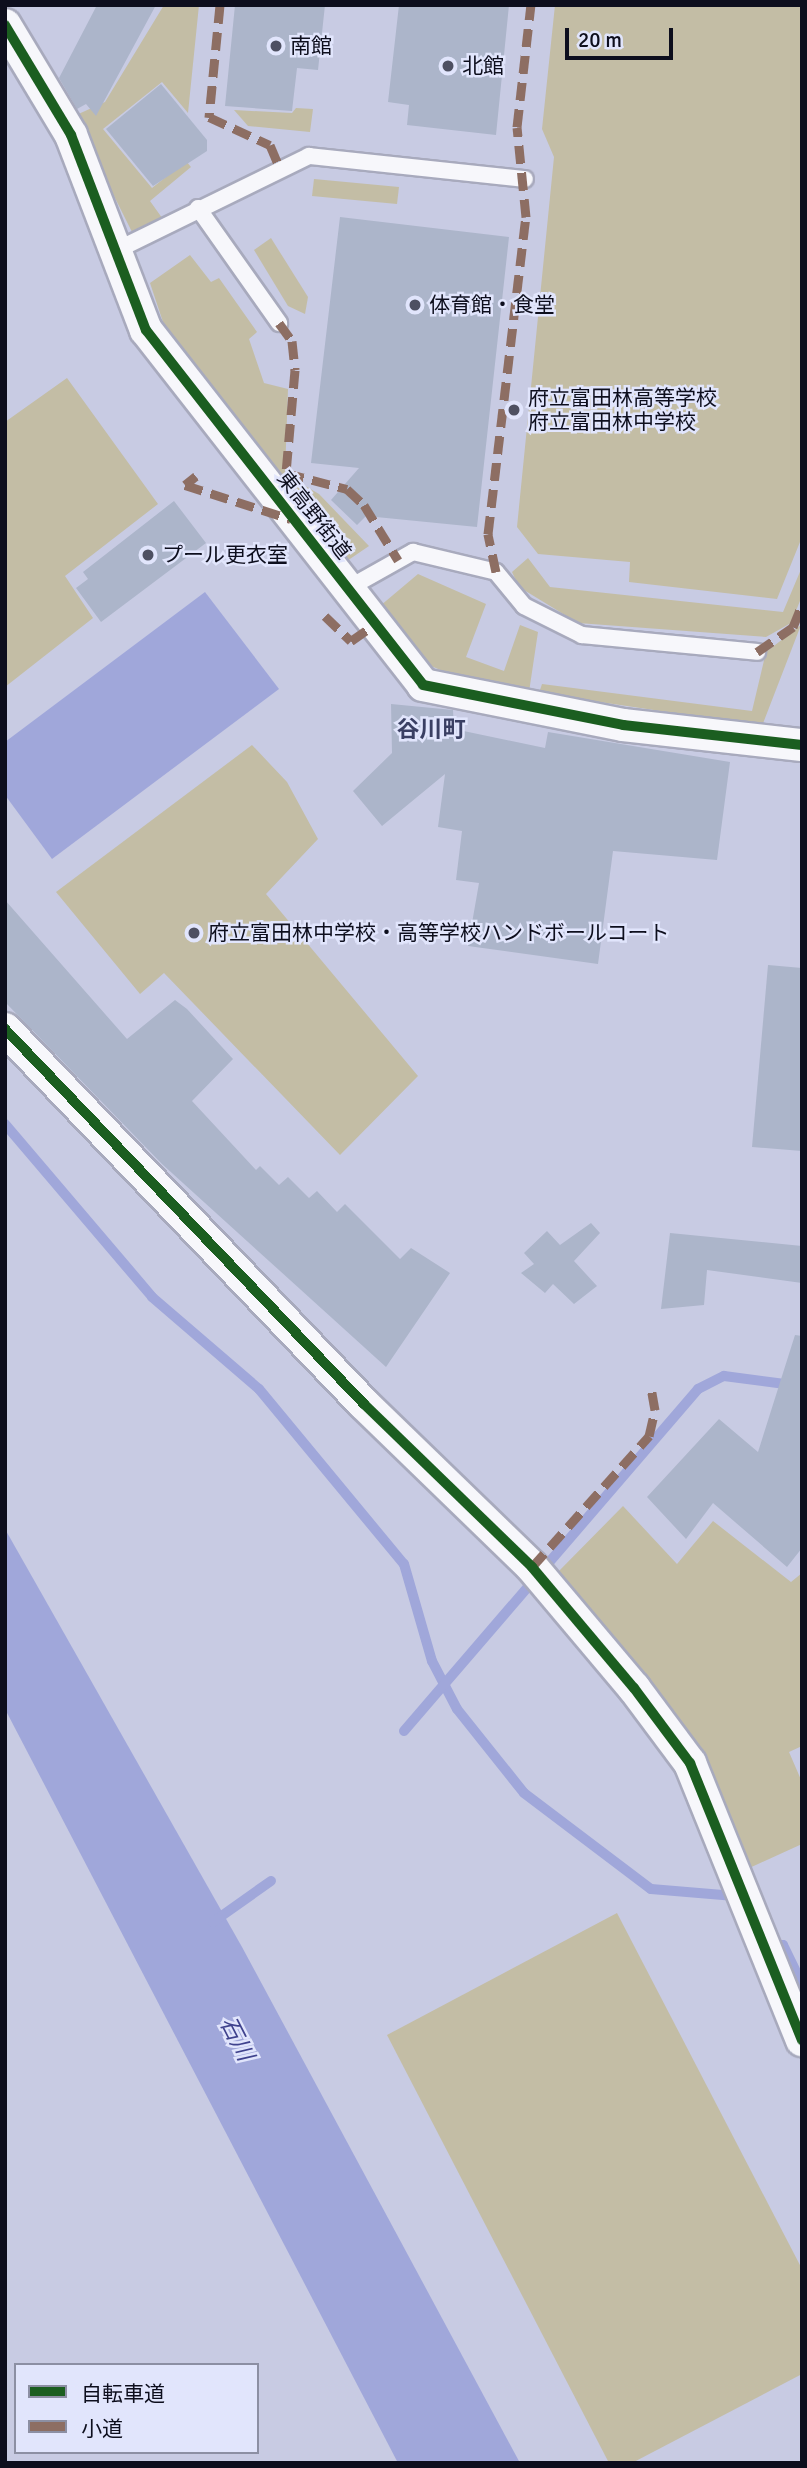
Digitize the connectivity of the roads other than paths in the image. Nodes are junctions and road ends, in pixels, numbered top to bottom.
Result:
1 (5, 25) edge
2 (525, 179) dead end
3 (198, 208) junction
4 (117, 250) junction
5 (279, 323) dead end
6 (348, 589) junction
7 (757, 652) dead end
8 (802, 745) edge
9 (5, 1029) edge
10 (802, 2040) edge

1 - 4 street, 東高野街道
2 - 3 lane
3 - 4 lane
3 - 5 lane
4 - 6 street, 東高野街道
6 - 7 lane
6 - 8 street, 東高野街道
9 - 10 street

